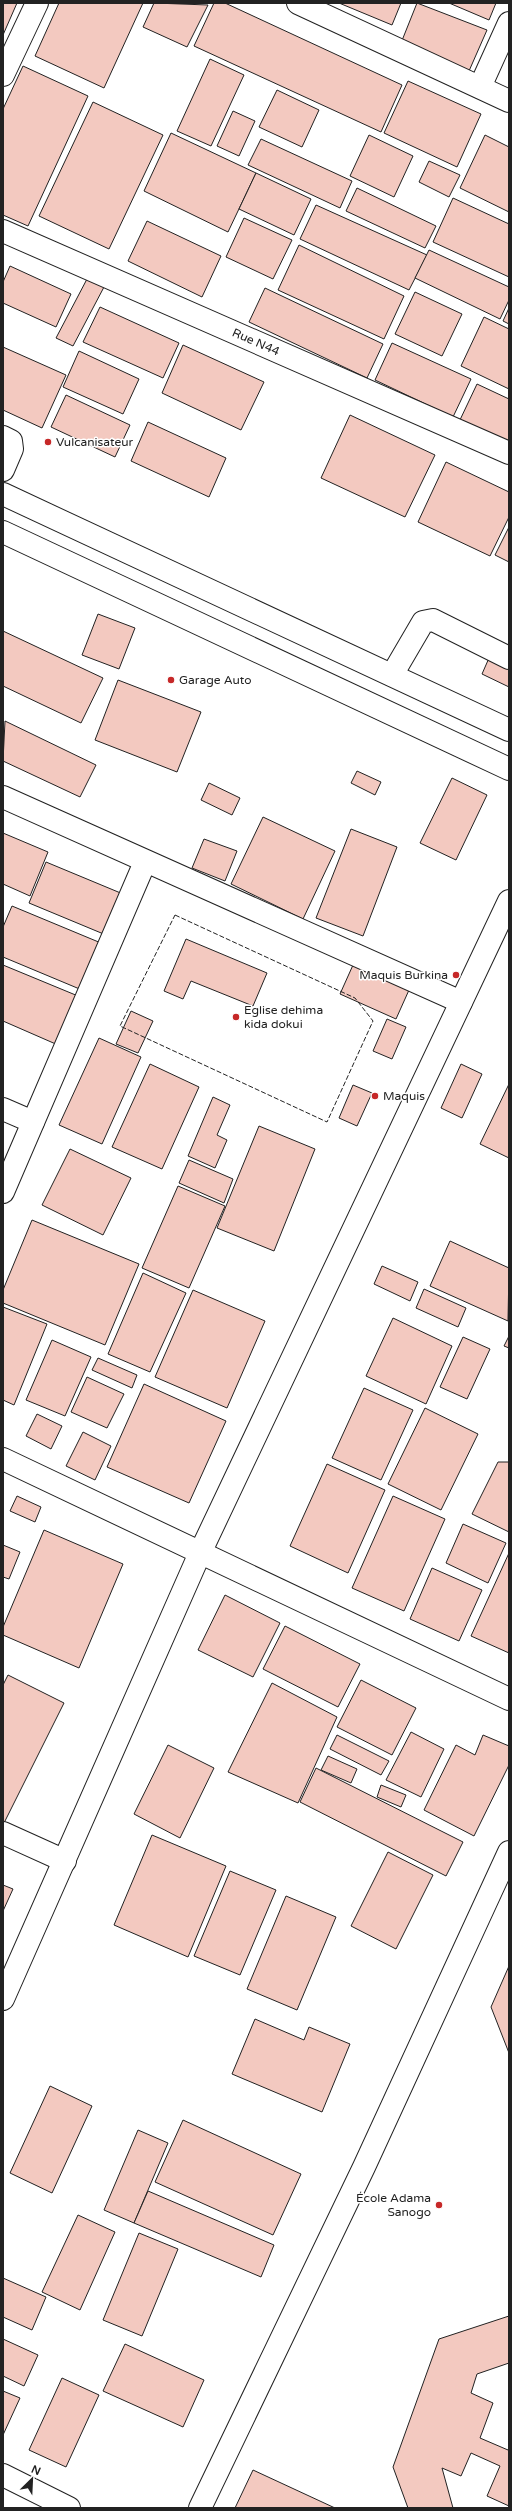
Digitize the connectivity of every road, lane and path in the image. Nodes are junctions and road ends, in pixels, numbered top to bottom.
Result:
1 (37, 3) edge
2 (298, 3) edge
3 (509, 24) edge
4 (3, 75) edge
5 (480, 87) junction
6 (509, 101) edge
7 (3, 230) edge
8 (3, 437) edge
9 (509, 453) edge
10 (3, 470) edge
11 (3, 494) edge
12 (3, 532) edge
13 (509, 658) edge
14 (392, 675) junction
15 (509, 730) edge
16 (509, 769) edge
17 (3, 797) edge
18 (145, 862) junction
19 (509, 902) edge
20 (461, 1002) junction
21 (3, 1109) edge
22 (33, 1122) junction
23 (3, 1192) edge
24 (3, 1459) edge
25 (200, 1553) junction
26 (509, 1699) edge
27 (3, 1833) edge
28 (509, 1852) edge
29 (65, 1861) junction
30 (3, 1999) edge
31 (3, 2475) edge
32 (69, 2508) edge
33 (200, 2508) edge

1 - 4 street
2 - 5 street
3 - 5 street
5 - 6 street
7 - 9 street, Rue N44
8 - 10 street
11 - 14 street
12 - 16 street
13 - 14 street
14 - 15 street
17 - 18 street
18 - 20 street
18 - 22 street
19 - 20 street
20 - 25 street
21 - 22 street
22 - 23 street
24 - 25 street
25 - 26 street
25 - 29 street
27 - 29 street
28 - 33 street
29 - 30 street
31 - 32 street

